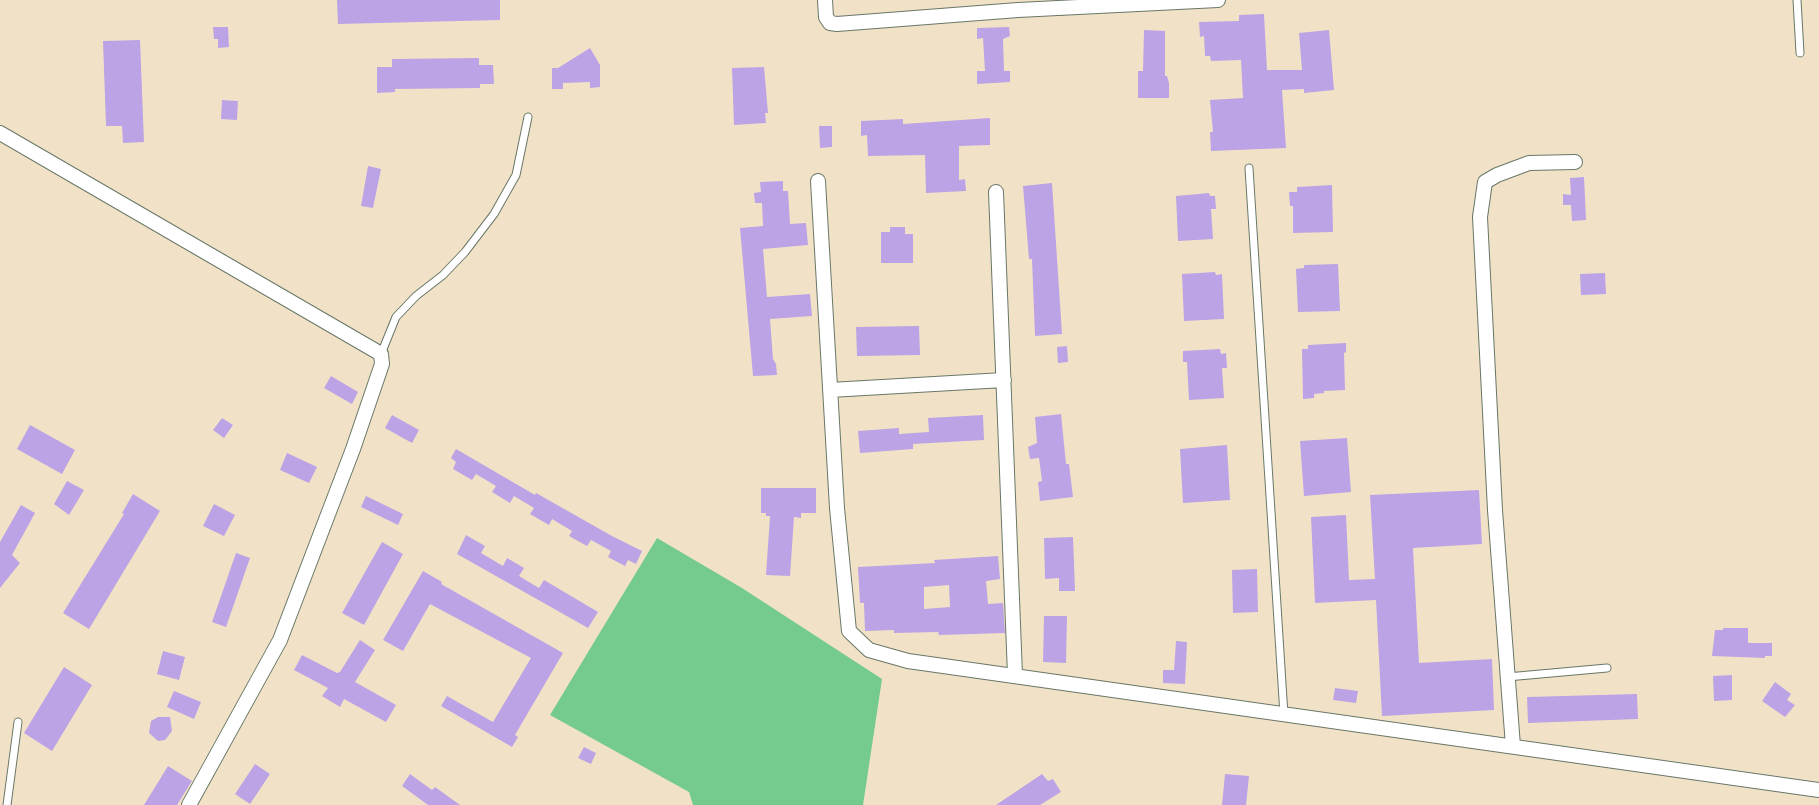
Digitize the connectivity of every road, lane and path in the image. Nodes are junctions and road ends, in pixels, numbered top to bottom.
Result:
1 (825, 0) edge
2 (1218, 0) edge
3 (1797, 0) edge
4 (1017, 5) edge
5 (1800, 53) dead end
6 (528, 117) dead end
7 (0, 133) edge
8 (1575, 162) dead end
9 (1249, 168) dead end
10 (818, 182) dead end
11 (996, 192) dead end
12 (381, 354) junction
13 (1004, 380) junction
14 (830, 390) junction
15 (1607, 668) dead end
16 (1015, 675) junction
17 (1508, 677) junction
18 (1284, 715) junction
19 (18, 722) dead end
20 (1512, 746) junction
21 (1819, 790) edge
22 (7, 805) edge
23 (189, 805) edge

1 - 4 street
2 - 4 street
3 - 5 lane
6 - 12 lane
7 - 12 street
8 - 17 street
9 - 18 lane
10 - 14 street
11 - 13 street
12 - 23 street
13 - 14 street
13 - 16 street
14 - 16 street
15 - 17 lane
16 - 18 street
17 - 20 street
18 - 20 street
19 - 22 lane
20 - 21 street

